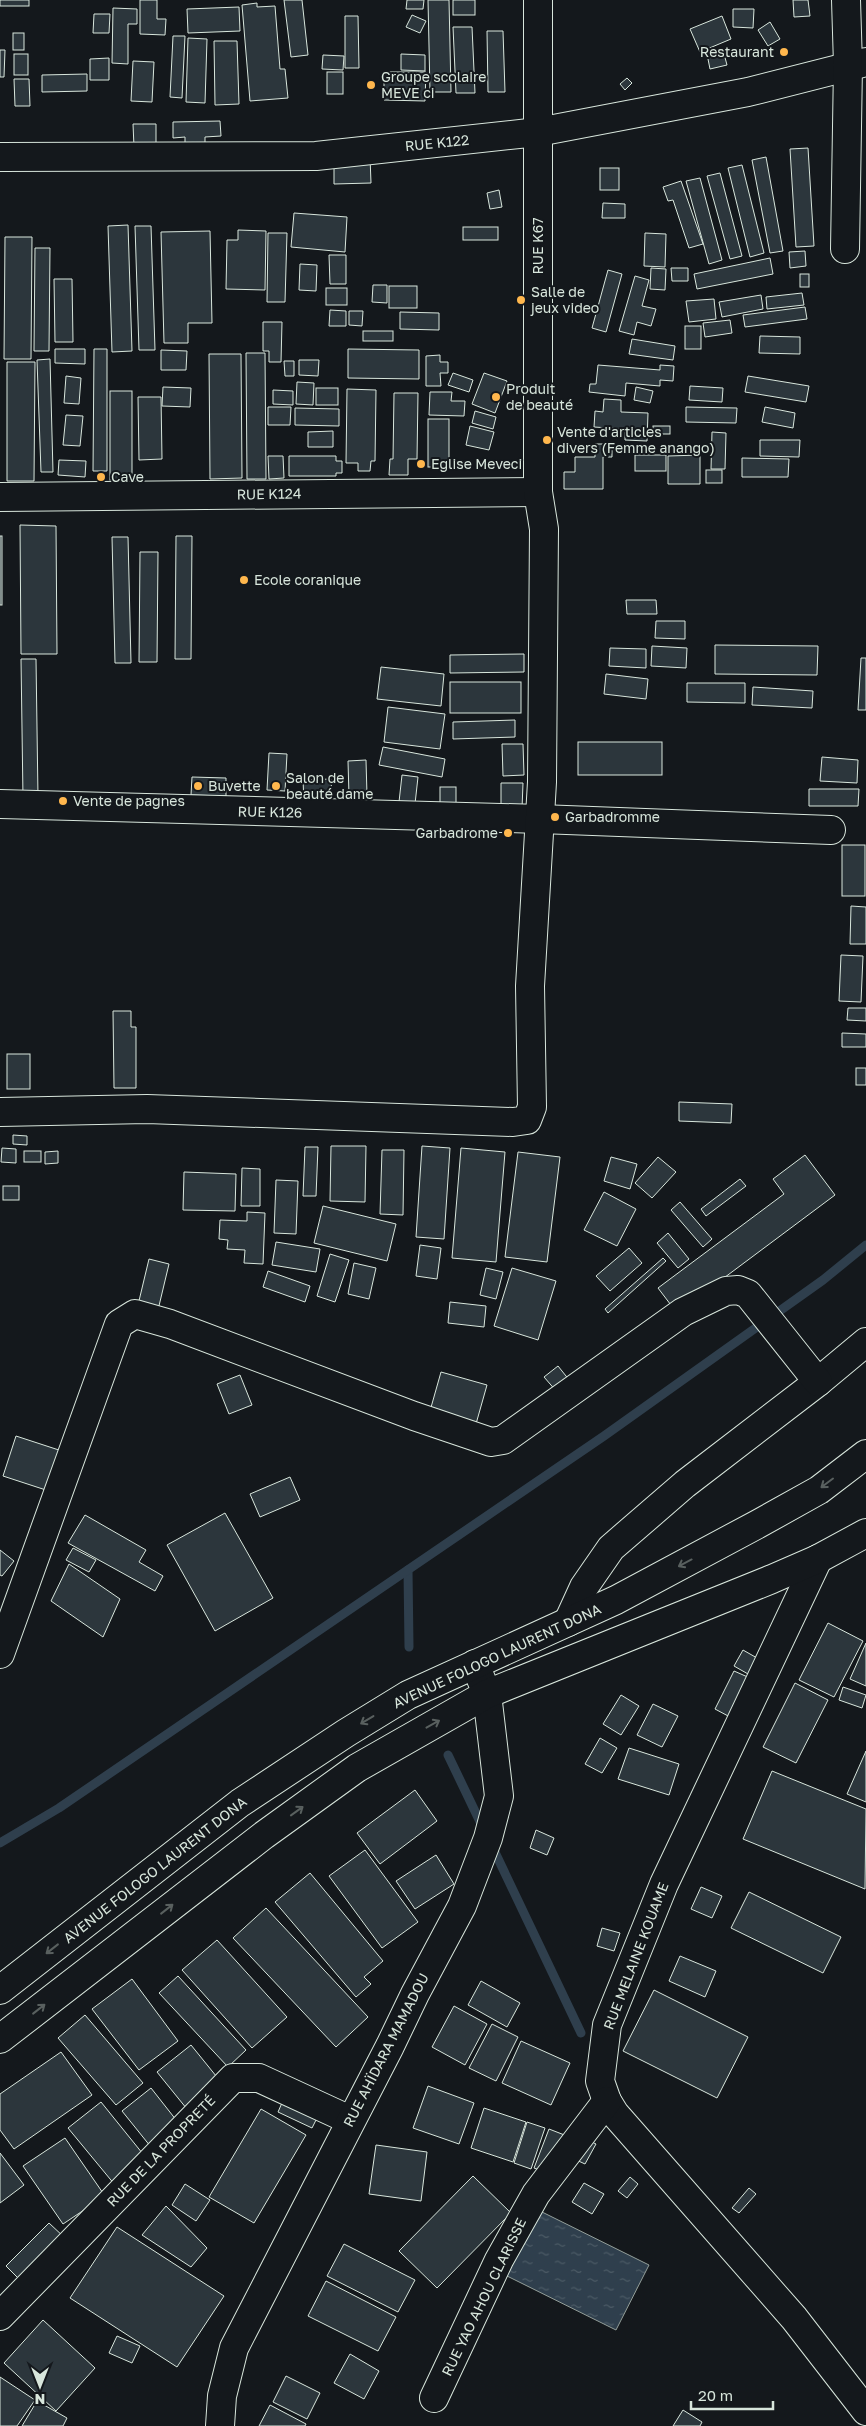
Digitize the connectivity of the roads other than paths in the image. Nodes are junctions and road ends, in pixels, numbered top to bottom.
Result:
1 (538, 0) edge
2 (846, 0) edge
3 (857, 63) edge
4 (538, 132) junction
5 (0, 157) edge
6 (845, 249) dead end
7 (538, 492) junction
8 (0, 497) edge
9 (0, 804) edge
10 (540, 819) junction
11 (831, 830) dead end
12 (0, 1112) edge
13 (866, 1342) edge
14 (818, 1382) junction
15 (866, 1454) edge
16 (866, 1533) edge
17 (818, 1559) junction
18 (568, 1622) junction
19 (0, 1654) edge
20 (476, 1664) junction
21 (487, 1694) junction
22 (0, 1990) edge
23 (0, 2038) edge
24 (607, 2101) junction
25 (350, 2120) junction
26 (0, 2316) edge
27 (434, 2398) dead end
28 (866, 2410) edge
29 (220, 2426) edge

1 - 4 street, RUE K67
2 - 3 street
3 - 4 street, RUE K122
3 - 6 street
4 - 5 street, RUE K122
4 - 7 street, RUE K67
7 - 8 street, RUE K124
7 - 10 street, RUE K67
9 - 10 street, RUE K126
10 - 11 street, RUE K126
10 - 12 street, RUE K67
13 - 14 street
14 - 18 street
14 - 19 street
15 -> 18 street, AVENUE FOLOGO LAURENT DONA
16 - 17 street
17 - 21 street
17 - 24 street, RUE MELAINE KOUAME
18 - 20 street, AVENUE FOLOGO LAURENT DONA
20 - 21 street, RUE AHÏDARA MAMADOU
20 -> 22 street, AVENUE FOLOGO LAURENT DONA
23 -> 21 street
21 - 25 street, RUE AHÏDARA MAMADOU
24 - 27 street, RUE YAO AHOU CLARISSE
24 - 28 street, RUE MELAINE KOUAME
25 - 26 street, RUE DE LA PROPRETÉ
25 - 29 street, RUE AHÏDARA MAMADOU

